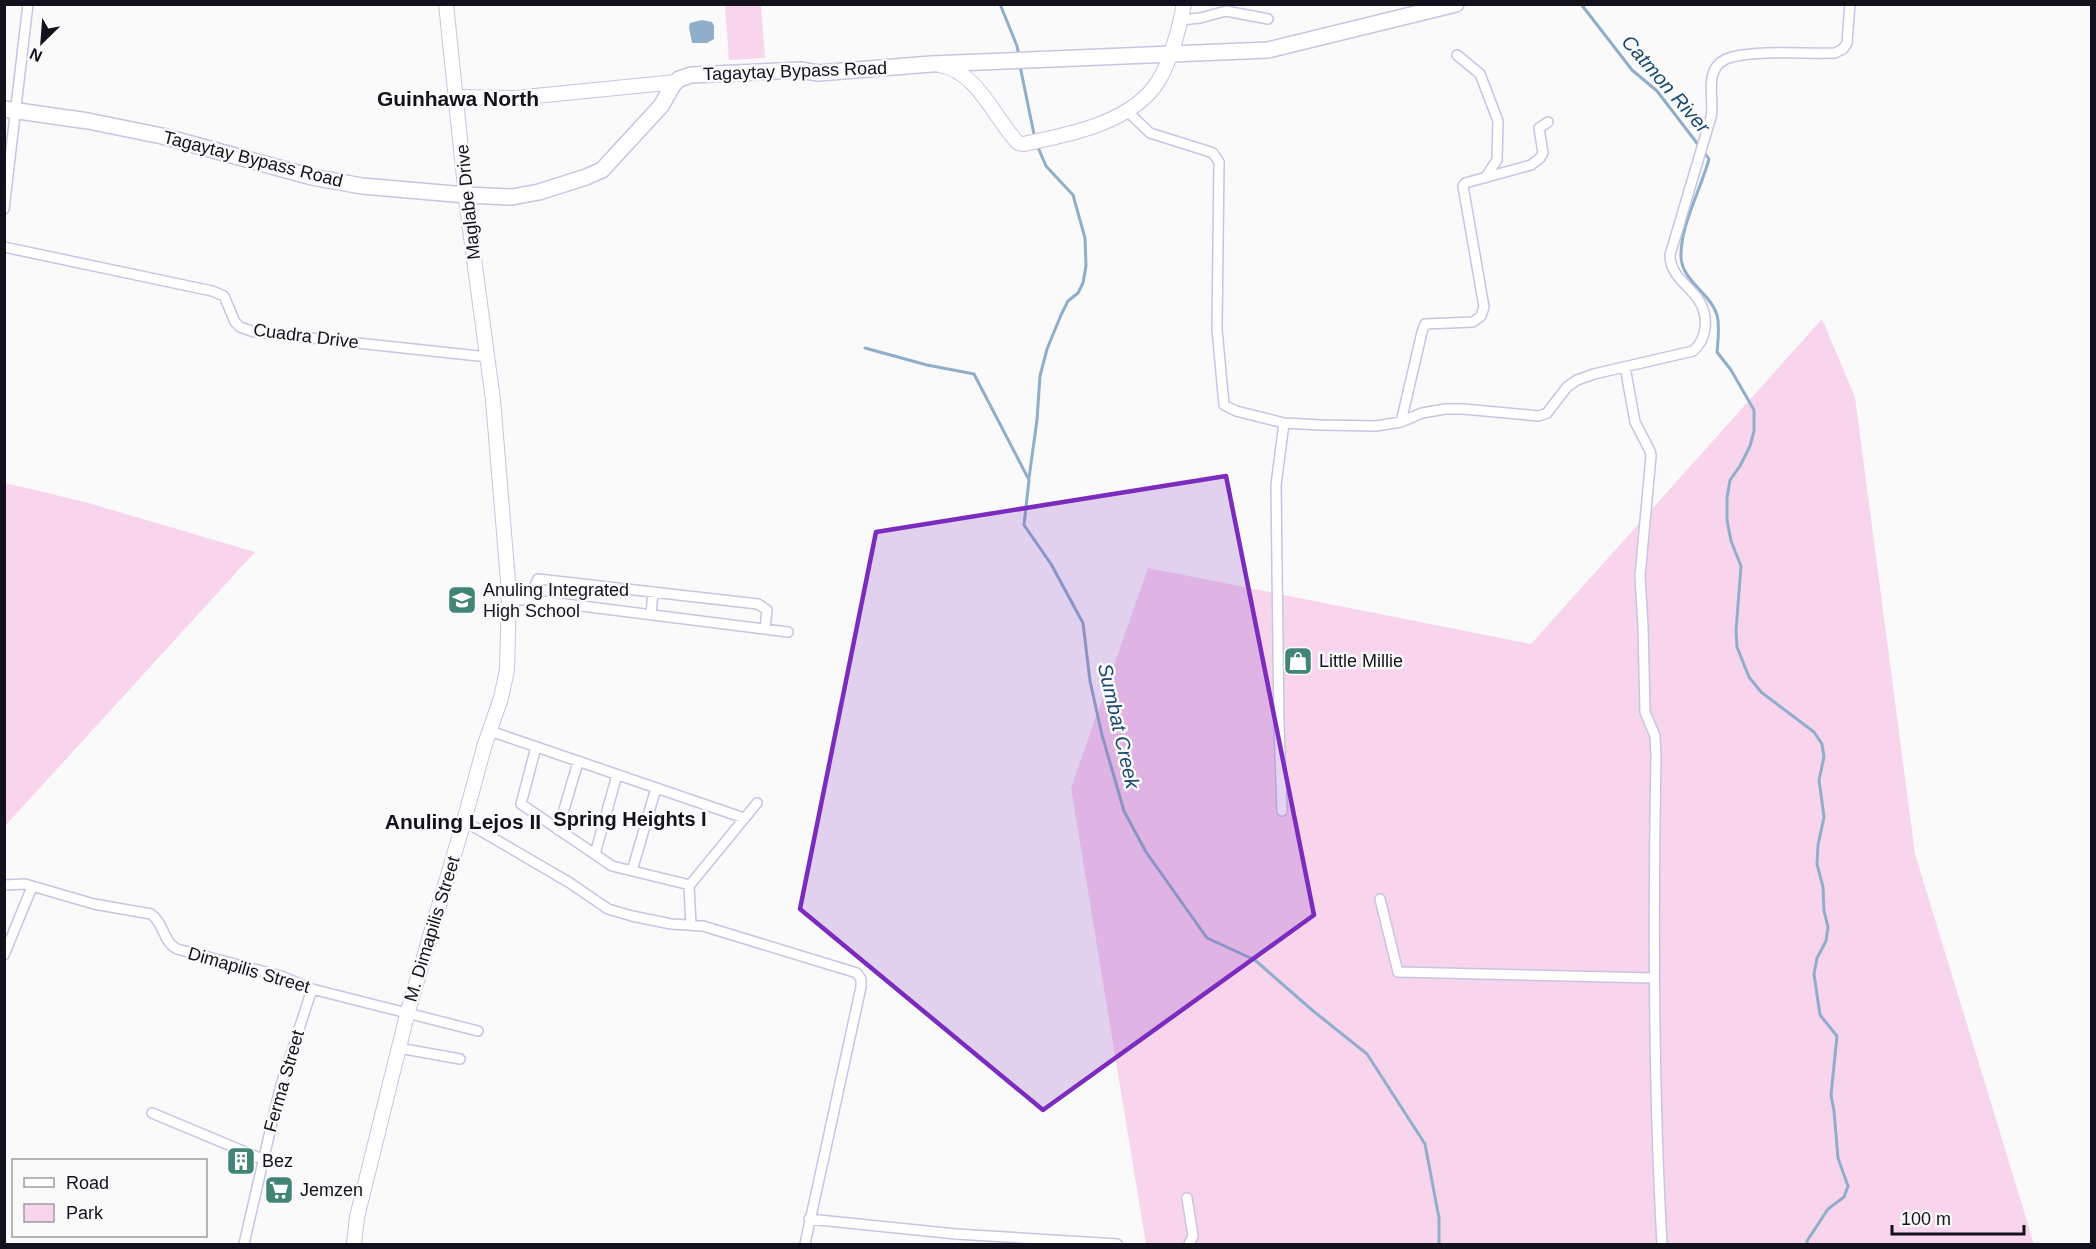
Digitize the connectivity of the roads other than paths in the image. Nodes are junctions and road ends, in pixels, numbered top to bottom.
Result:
1 (28, 4) edge
2 (446, 4) edge
3 (1184, 4) edge
4 (1456, 4) edge
5 (1850, 4) edge
6 (1268, 19) dead end
7 (1181, 20) junction
8 (1170, 52) junction
9 (1457, 55) dead end
10 (931, 64) junction
11 (676, 82) junction
12 (457, 97) junction
13 (10, 109) edge
14 (1126, 110) junction
15 (1548, 122) dead end
16 (1485, 178) junction
17 (466, 195) junction
18 (4, 209) edge
19 (4, 247) edge
20 (488, 357) junction
21 (1625, 367) junction
22 (493, 400) joint
23 (1401, 422) junction
24 (1284, 423) junction
25 (653, 592) junction
26 (509, 600) junction
27 (534, 600) junction
28 (651, 615) junction
29 (765, 629) junction
30 (788, 632) dead end
31 (489, 731) junction
32 (536, 747) junction
33 (578, 762) junction
34 (616, 775) junction
35 (656, 788) junction
36 (757, 803) dead end
37 (1282, 811) dead end
38 (744, 818) junction
39 (464, 821) junction
40 (558, 830) junction
41 (595, 854) junction
42 (632, 871) junction
43 (4, 885) edge
44 (690, 885) junction
45 (32, 886) junction
46 (1380, 899) dead end
47 (691, 925) junction
48 (4, 955) edge
49 (1653, 978) junction
50 (312, 989) junction
51 (408, 1011) junction
52 (478, 1031) dead end
53 (399, 1048) junction
54 (460, 1059) dead end
55 (152, 1113) dead end
56 (262, 1159) junction
57 (1186, 1198) dead end
58 (809, 1220) junction
59 (244, 1245) edge
60 (354, 1245) edge
61 (805, 1245) edge
62 (1117, 1245) edge
63 (1189, 1245) edge
64 (1662, 1245) edge

1 - 13 street
2 - 12 main road, Maglabe Drive
3 - 7 main road
4 - 8 main road, Tagaytay Bypass Road
5 - 21 street
6 - 7 street
7 - 8 main road
8 - 10 main road, Tagaytay Bypass Road
8 - 14 main road
9 - 16 street
10 - 11 main road, Tagaytay Bypass Road
10 - 14 main road
11 - 12 main road
11 - 17 main road, Tagaytay Bypass Road
12 - 17 main road, Maglabe Drive
13 - 17 main road, Tagaytay Bypass Road
13 - 18 street
14 - 24 street
15 - 16 street
16 - 23 street
17 - 20 main road, Maglabe Drive
19 - 20 street, Cuadra Drive
20 - 22 main road, Maglabe Drive
21 - 23 street
21 - 49 street
22 - 26 main road, M. Dimapilis Street
23 - 24 street
24 - 37 street
25 - 27 street
25 - 28 street
25 - 29 street
26 - 27 street
26 - 31 main road, M. Dimapilis Street
27 - 28 street
28 - 29 street
29 - 30 street
31 - 32 street
31 - 39 main road, M. Dimapilis Street
32 - 33 street
32 - 40 street
33 - 34 street
33 - 40 street
34 - 35 street
34 - 41 street
35 - 38 street
35 - 42 street
36 - 38 street
38 - 44 street
39 - 47 street
39 - 51 main road, M. Dimapilis Street
40 - 41 street
41 - 42 street
42 - 44 street
43 - 45 street, Dimapilis Street
44 - 47 street
45 - 48 street
45 - 50 street, Dimapilis Street
46 - 49 street
47 - 58 street
49 - 64 street
50 - 51 street, Dimapilis Street
50 - 56 street, Ferma Street
51 - 52 street, Dimapilis Street
51 - 53 main road, M. Dimapilis Street
53 - 54 street
53 - 60 main road, M. Dimapilis Street
55 - 56 street
56 - 59 street, Ferma Street
57 - 63 street
58 - 61 street
58 - 62 street

